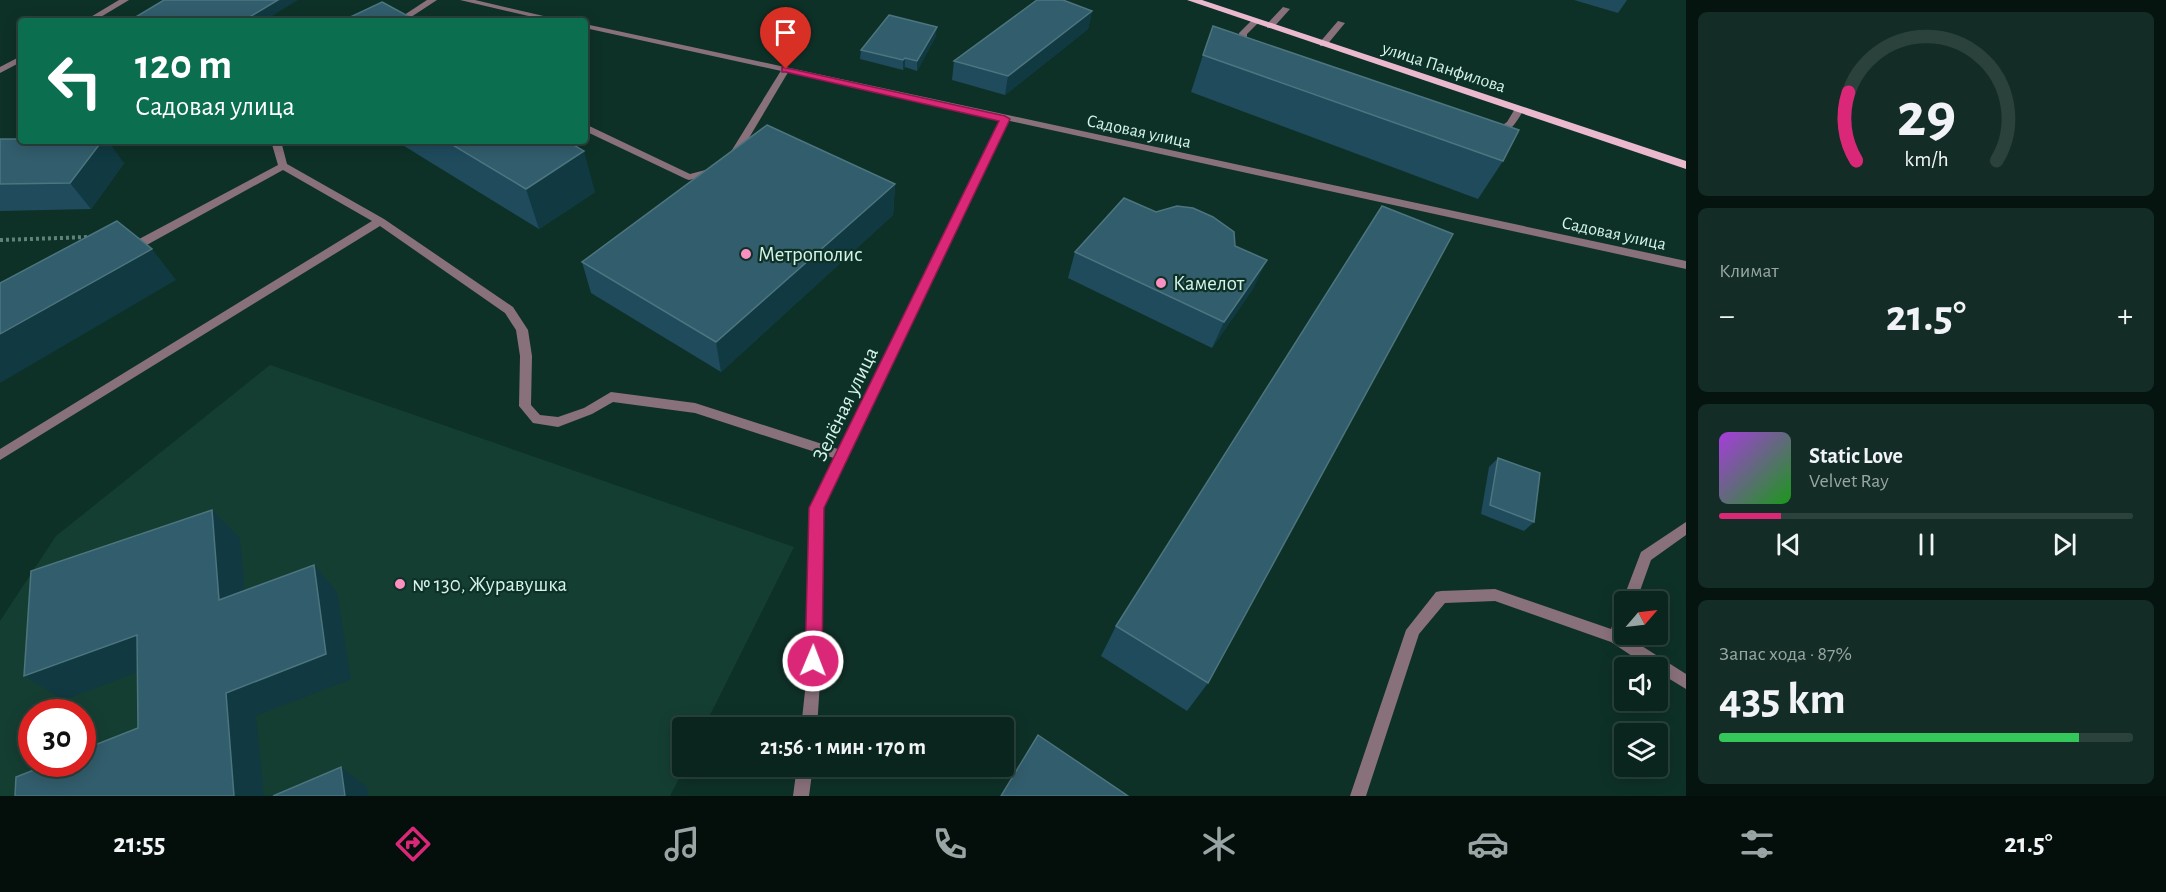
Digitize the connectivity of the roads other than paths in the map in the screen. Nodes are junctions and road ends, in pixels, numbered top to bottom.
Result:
1 (125, 0) edge
2 (433, 0) edge
3 (464, 0) edge
4 (1192, 0) edge
5 (1286, 9) dead end
6 (93, 18) edge
7 (404, 18) edge
8 (547, 18) edge
9 (1256, 21) junction
10 (1341, 23) dead end
11 (1270, 26) junction
12 (588, 27) edge
13 (1323, 44) junction
14 (1254, 51) edge
15 (18, 60) edge
16 (786, 69) junction
17 (0, 70) edge
18 (1519, 109) junction
19 (1005, 119) junction
20 (588, 128) edge
21 (1484, 132) edge
22 (277, 144) edge
23 (1686, 165) edge
24 (283, 166) junction
25 (380, 221) junction
26 (120, 255) edge
27 (1686, 265) edge
28 (0, 455) edge
29 (843, 456) junction
30 (1686, 528) edge
31 (1633, 591) edge
32 (1614, 638) edge
33 (1626, 645) edge
34 (1686, 682) edge
35 (810, 717) edge
36 (804, 777) edge
37 (801, 796) edge
38 (1358, 796) edge

1 - 6 street
2 - 7 street
3 - 8 street
4 - 9 main road, улица Панфилова
5 - 11 street
9 - 11 main road, улица Панфилова
9 - 14 street
10 - 13 street
11 - 13 main road, улица Панфилова
12 - 16 street, Садовая улица
13 - 18 main road, улица Панфилова
15 - 17 street
16 - 19 street, Садовая улица
16 - 20 street
18 - 21 street
18 - 23 main road, улица Панфилова
19 - 27 street, Садовая улица
19 - 29 street, Зелёная улица
22 - 24 street
24 - 25 street
24 - 26 street
25 - 28 street
25 - 29 street
29 - 35 street, Зелёная улица
30 - 31 street
32 - 38 street
33 - 34 street
36 - 37 street

